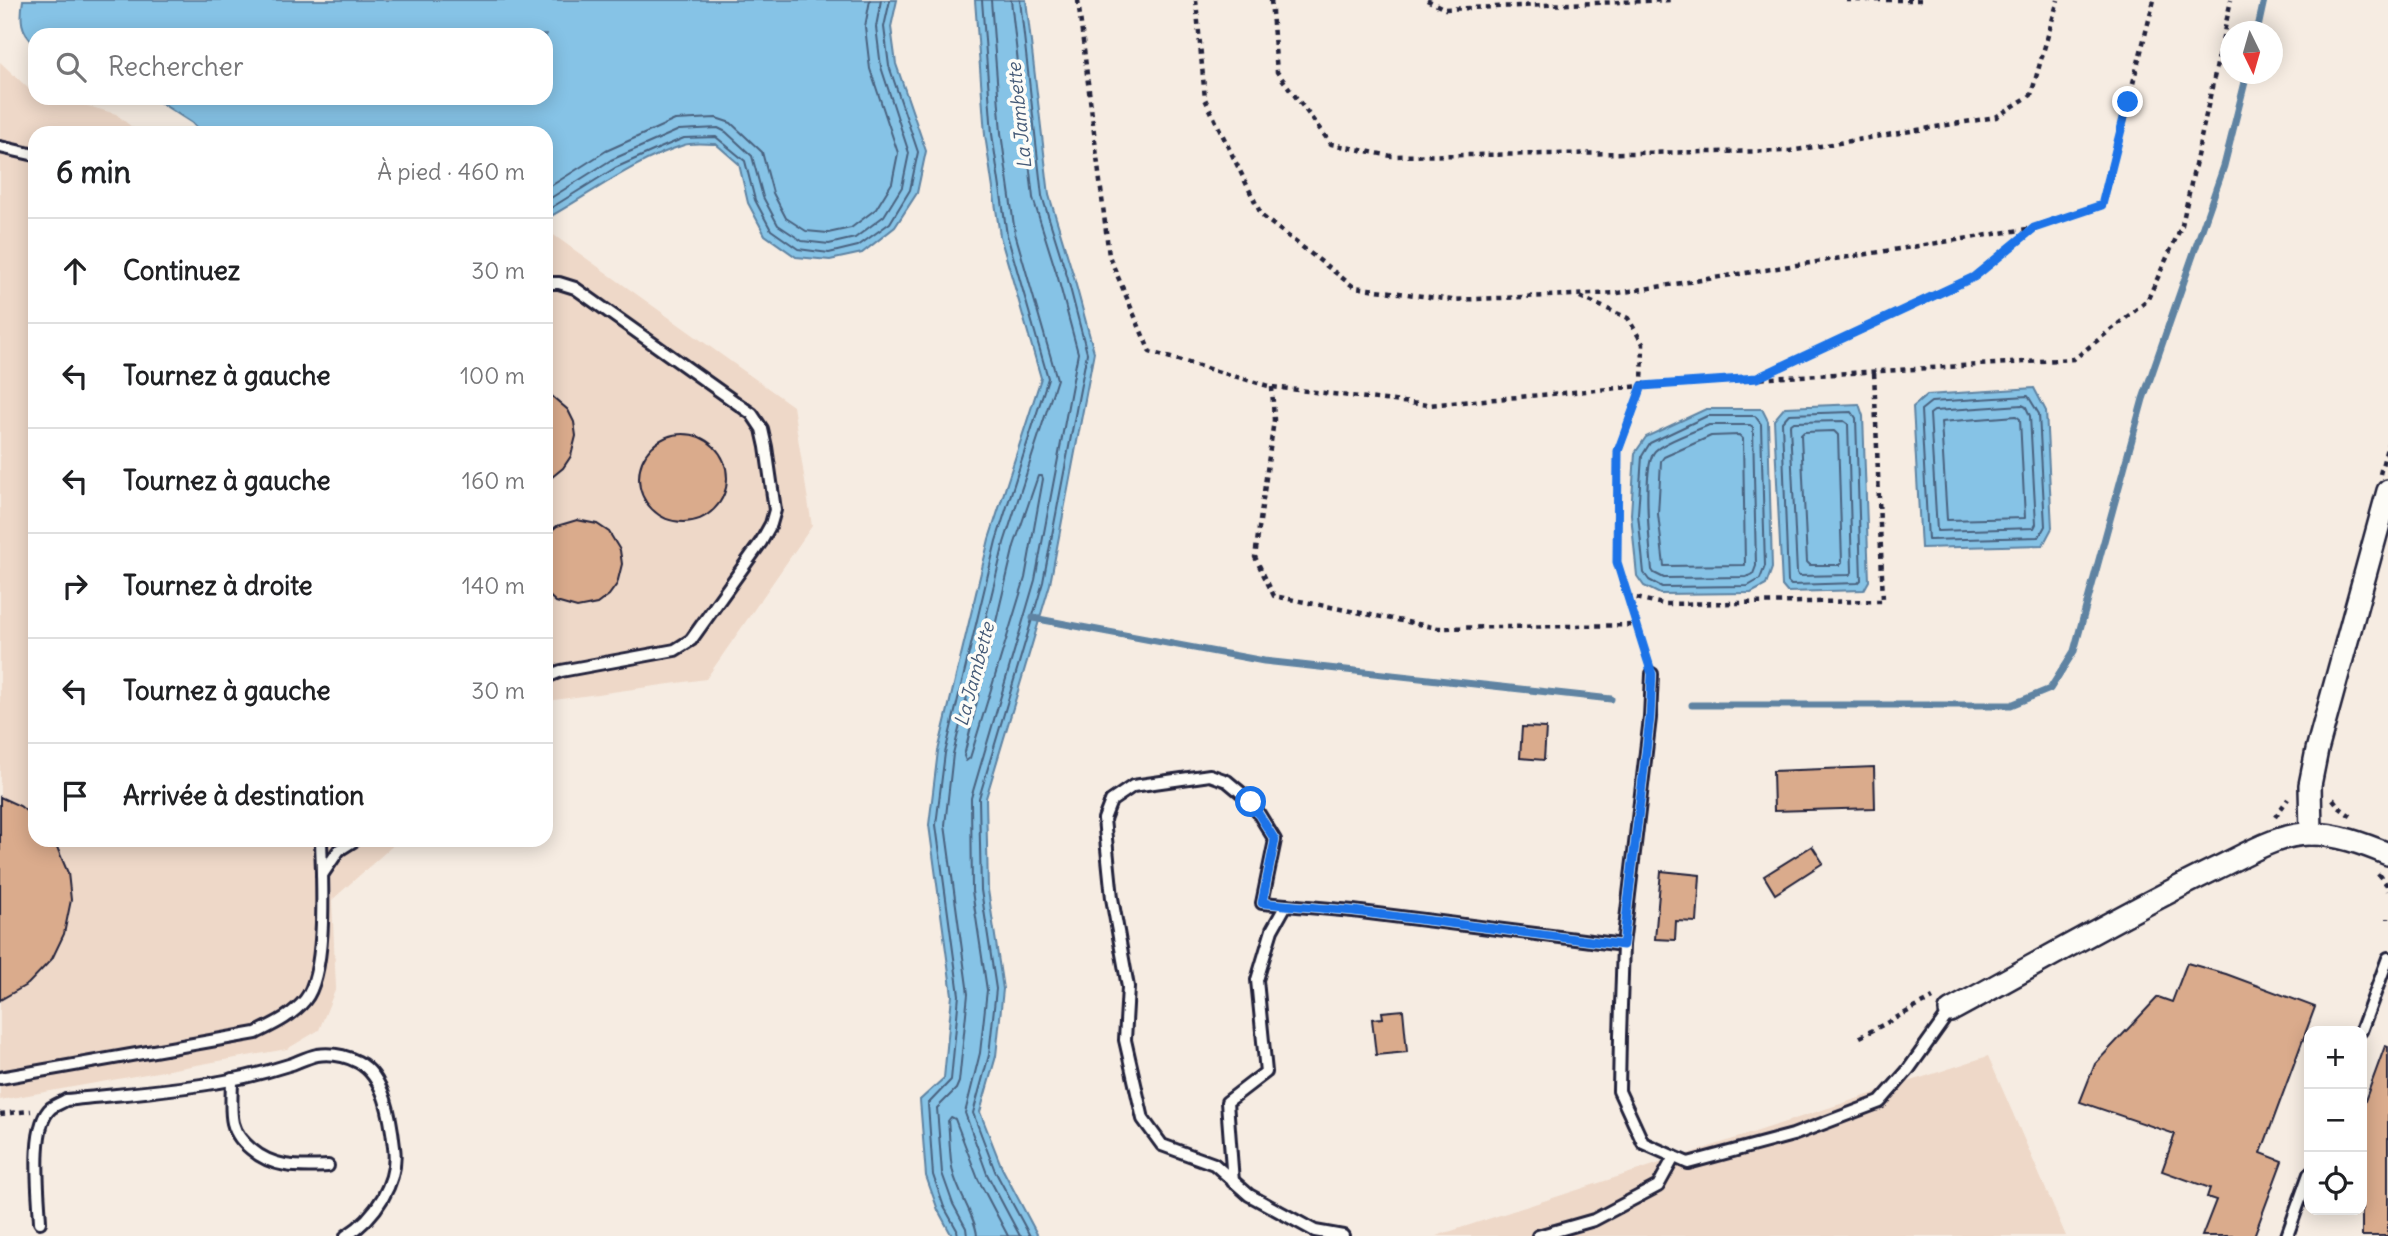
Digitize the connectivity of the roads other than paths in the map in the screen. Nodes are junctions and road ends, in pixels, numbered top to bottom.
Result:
1 (0, 147) edge
2 (28, 153) edge
3 (553, 283) edge
4 (2388, 491) edge
5 (553, 674) edge
6 (1652, 674) road end
7 (2311, 834) junction
8 (321, 847) edge
9 (344, 847) edge
10 (2388, 854) edge
11 (322, 875) junction
12 (1286, 905) junction
13 (1623, 945) junction
14 (2388, 958) edge
15 (1950, 1011) joint
16 (2363, 1026) edge
17 (0, 1077) edge
18 (232, 1079) junction
19 (1674, 1157) junction
20 (328, 1166) dead end
21 (1233, 1182) junction
22 (2304, 1188) edge
23 (40, 1222) dead end
24 (346, 1236) edge
25 (1343, 1236) edge
26 (1538, 1236) edge
27 (2287, 1236) edge

1 - 2 lane
3 - 5 lane
4 - 7 street
6 - 13 lane
7 - 10 street
7 - 15 street
8 - 11 lane
9 - 11 lane
11 - 17 lane
12 - 13 lane
12 - 21 lane
12 - 21 lane
13 - 19 lane
14 - 16 lane
15 - 19 lane
18 - 20 lane
18 - 23 lane
18 - 24 lane
19 - 26 lane
21 - 25 lane
22 - 27 lane

